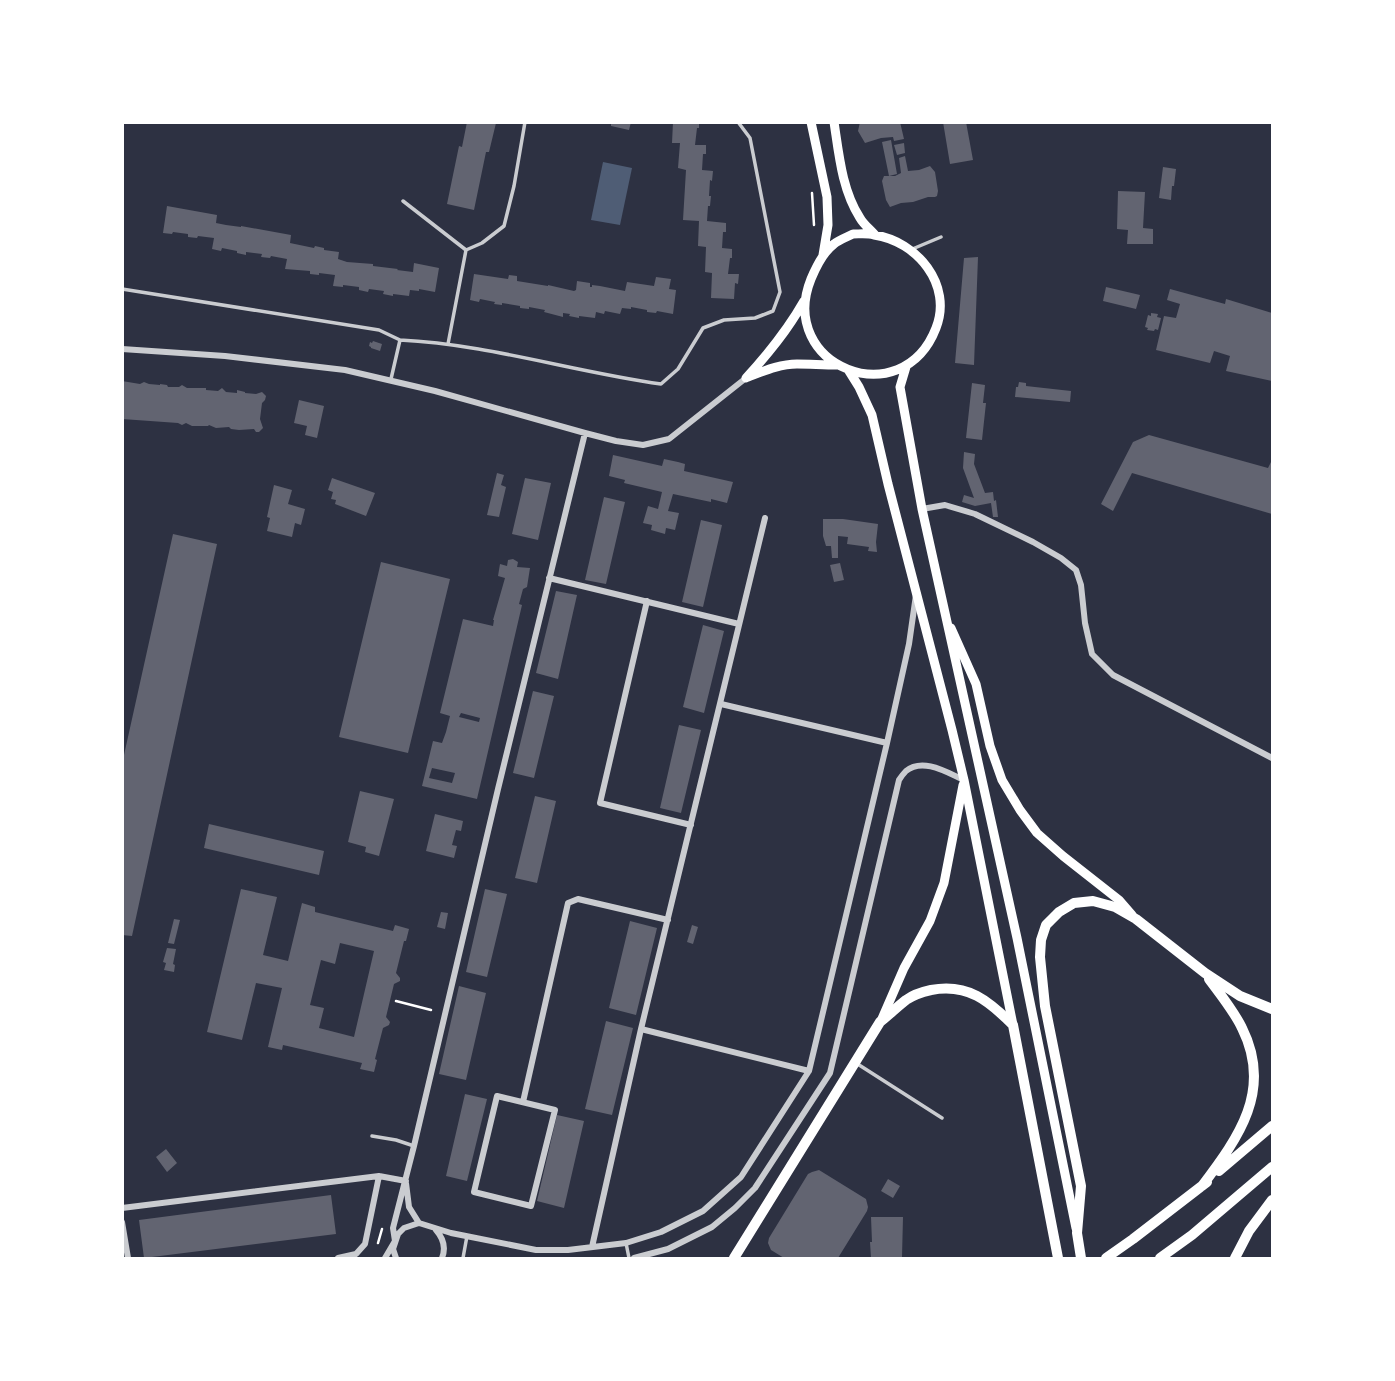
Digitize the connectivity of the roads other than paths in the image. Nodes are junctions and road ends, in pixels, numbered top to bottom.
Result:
1 (525, 122) edge
2 (738, 122) edge
3 (811, 122) edge
4 (834, 122) edge
5 (404, 201) dead end
6 (875, 234) junction
7 (941, 237) dead end
8 (466, 250) junction
9 (910, 250) junction
10 (822, 257) junction
11 (122, 289) edge
12 (804, 300) junction
13 (400, 340) junction
14 (448, 344) junction
15 (122, 349) edge
16 (837, 365) junction
17 (906, 367) junction
18 (849, 371) junction
19 (746, 378) junction
20 (391, 379) junction
21 (585, 433) junction
22 (922, 509) junction
23 (765, 518) dead end
24 (549, 578) junction
25 (916, 589) junction
26 (647, 601) junction
27 (943, 610) junction
28 (739, 624) junction
29 (721, 704) junction
30 (887, 743) junction
31 (1272, 758) edge
32 (964, 780) junction
33 (691, 825) junction
34 (668, 920) junction
35 (1138, 920) junction
36 (1202, 971) junction
37 (1272, 1009) edge
38 (880, 1022) junction
39 (1013, 1025) junction
40 (641, 1029) junction
41 (856, 1063) junction
42 (809, 1071) junction
43 (523, 1102) junction
44 (942, 1118) dead end
45 (1272, 1126) edge
46 (372, 1136) dead end
47 (414, 1146) junction
48 (1272, 1167) edge
49 (379, 1176) junction
50 (406, 1181) junction
51 (1202, 1186) junction
52 (1272, 1200) edge
53 (122, 1208) edge
54 (122, 1222) edge
55 (419, 1223) junction
56 (434, 1228) junction
57 (1077, 1233) junction
58 (467, 1236) junction
59 (394, 1241) junction
60 (626, 1243) junction
61 (592, 1247) junction
62 (536, 1250) junction
63 (128, 1258) edge
64 (338, 1258) edge
65 (386, 1258) edge
66 (396, 1258) edge
67 (442, 1258) edge
68 (463, 1258) edge
69 (537, 1258) edge
70 (632, 1258) edge
71 (734, 1258) edge
72 (1058, 1258) edge
73 (1081, 1258) edge
74 (1106, 1258) edge
75 (1160, 1258) edge
76 (1235, 1258) edge

1 - 8 lane
2 - 14 lane
3 - 10 main road
4 - 6 main road
5 - 8 lane
6 - 9 main road
6 - 10 main road
7 - 9 lane
8 - 14 lane
9 - 17 main road
10 - 12 main road
11 - 13 lane
12 - 16 main road
12 - 19 main road
13 - 14 lane
13 - 20 lane
15 - 20 street
16 - 18 main road
16 - 19 main road
17 - 18 main road
17 - 22 main road
18 - 25 main road
19 - 21 street
20 - 21 street
21 - 24 street
22 - 27 main road
22 - 31 street
23 - 28 street
24 - 26 street
24 - 47 street
25 - 30 street
25 - 32 main road
26 - 28 street
26 - 33 street
27 - 35 main road
27 - 57 main road
28 - 29 street
29 - 30 street
29 - 33 street
30 - 42 street
32 - 38 main road
32 - 39 main road
32 - 70 street
33 - 34 street
34 - 40 street
34 - 43 street
35 - 36 highway
35 - 57 highway
36 - 37 highway
36 - 51 highway
38 - 39 highway
38 - 41 highway
39 - 72 highway
40 - 42 street
40 - 61 street
41 - 44 lane
41 - 71 highway
42 - 60 street
43 - 43 street
45 - 51 highway
46 - 47 lane
47 - 50 street
48 - 75 highway
49 - 50 street
49 - 53 street
49 - 64 street
50 - 55 street
50 - 59 street
51 - 74 highway
52 - 76 highway
54 - 63 street
55 - 56 street
55 - 59 street
56 - 58 street
56 - 67 street
57 - 73 highway
58 - 62 street
58 - 68 lane
59 - 65 street
59 - 66 street
60 - 61 street
60 - 70 lane
61 - 62 street
62 - 69 lane

